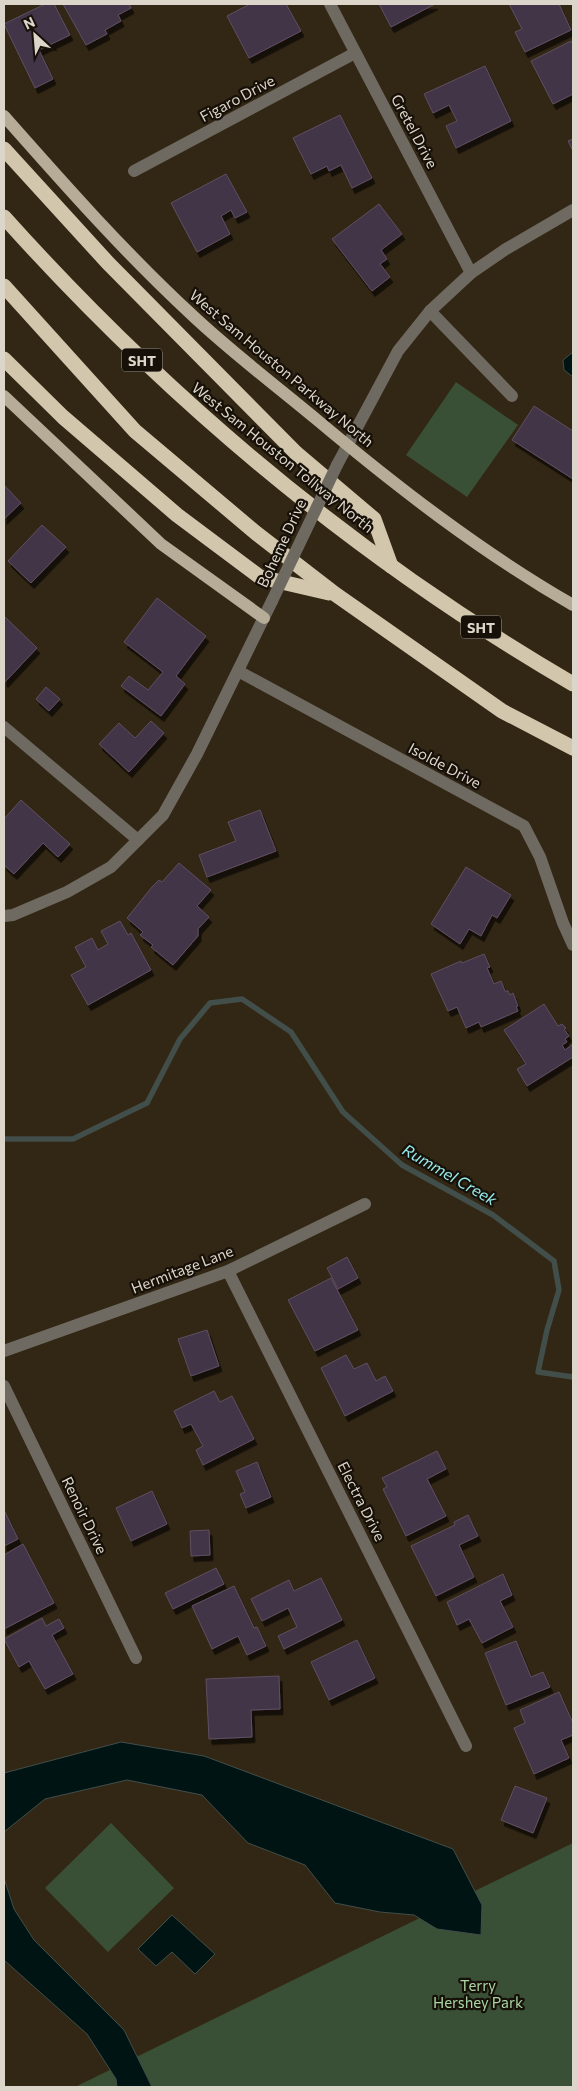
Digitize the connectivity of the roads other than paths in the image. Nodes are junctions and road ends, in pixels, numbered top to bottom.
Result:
1 (330, 4) edge
2 (355, 53) junction
3 (4, 116) edge
4 (4, 149) edge
5 (134, 171) dead end
6 (573, 210) edge
7 (4, 217) edge
8 (472, 273) junction
9 (4, 286) edge
10 (430, 311) junction
11 (4, 358) edge
12 (4, 396) edge
13 (512, 396) dead end
14 (346, 444) junction
15 (391, 566) junction
16 (335, 594) junction
17 (573, 605) edge
18 (264, 618) junction
19 (238, 671) junction
20 (573, 684) edge
21 (4, 727) edge
22 (573, 748) edge
23 (138, 840) junction
24 (4, 916) edge
25 (573, 945) edge
26 (365, 1204) dead end
27 (228, 1271) junction
28 (4, 1351) edge
29 (4, 1386) edge
30 (136, 1658) dead end
31 (466, 1746) dead end

1 - 2 street, Gretel Drive
2 - 5 street, Figaro Drive
2 - 8 street, Gretel Drive
3 - 14 main road, West Sam Houston Parkway North
4 - 15 highway
6 - 8 street, Boheme Drive
7 - 15 highway, West Sam Houston Tollway North / SHT
8 - 10 street, Boheme Drive
9 - 16 highway
10 - 13 street
10 - 14 street, Boheme Drive
11 - 16 highway
12 - 18 main road
14 - 17 main road, West Sam Houston Parkway North
14 - 18 street, Boheme Drive, bridge
15 - 20 highway, West Sam Houston Tollway North / SHT
16 - 22 highway
18 - 19 street, Boheme Drive
19 - 23 street, Boheme Drive
19 - 25 street, Isolde Drive
21 - 23 street
23 - 24 street
26 - 27 street, Hermitage Lane
27 - 28 street, Hermitage Lane
27 - 31 street, Electra Drive
29 - 30 street, Renoir Drive

